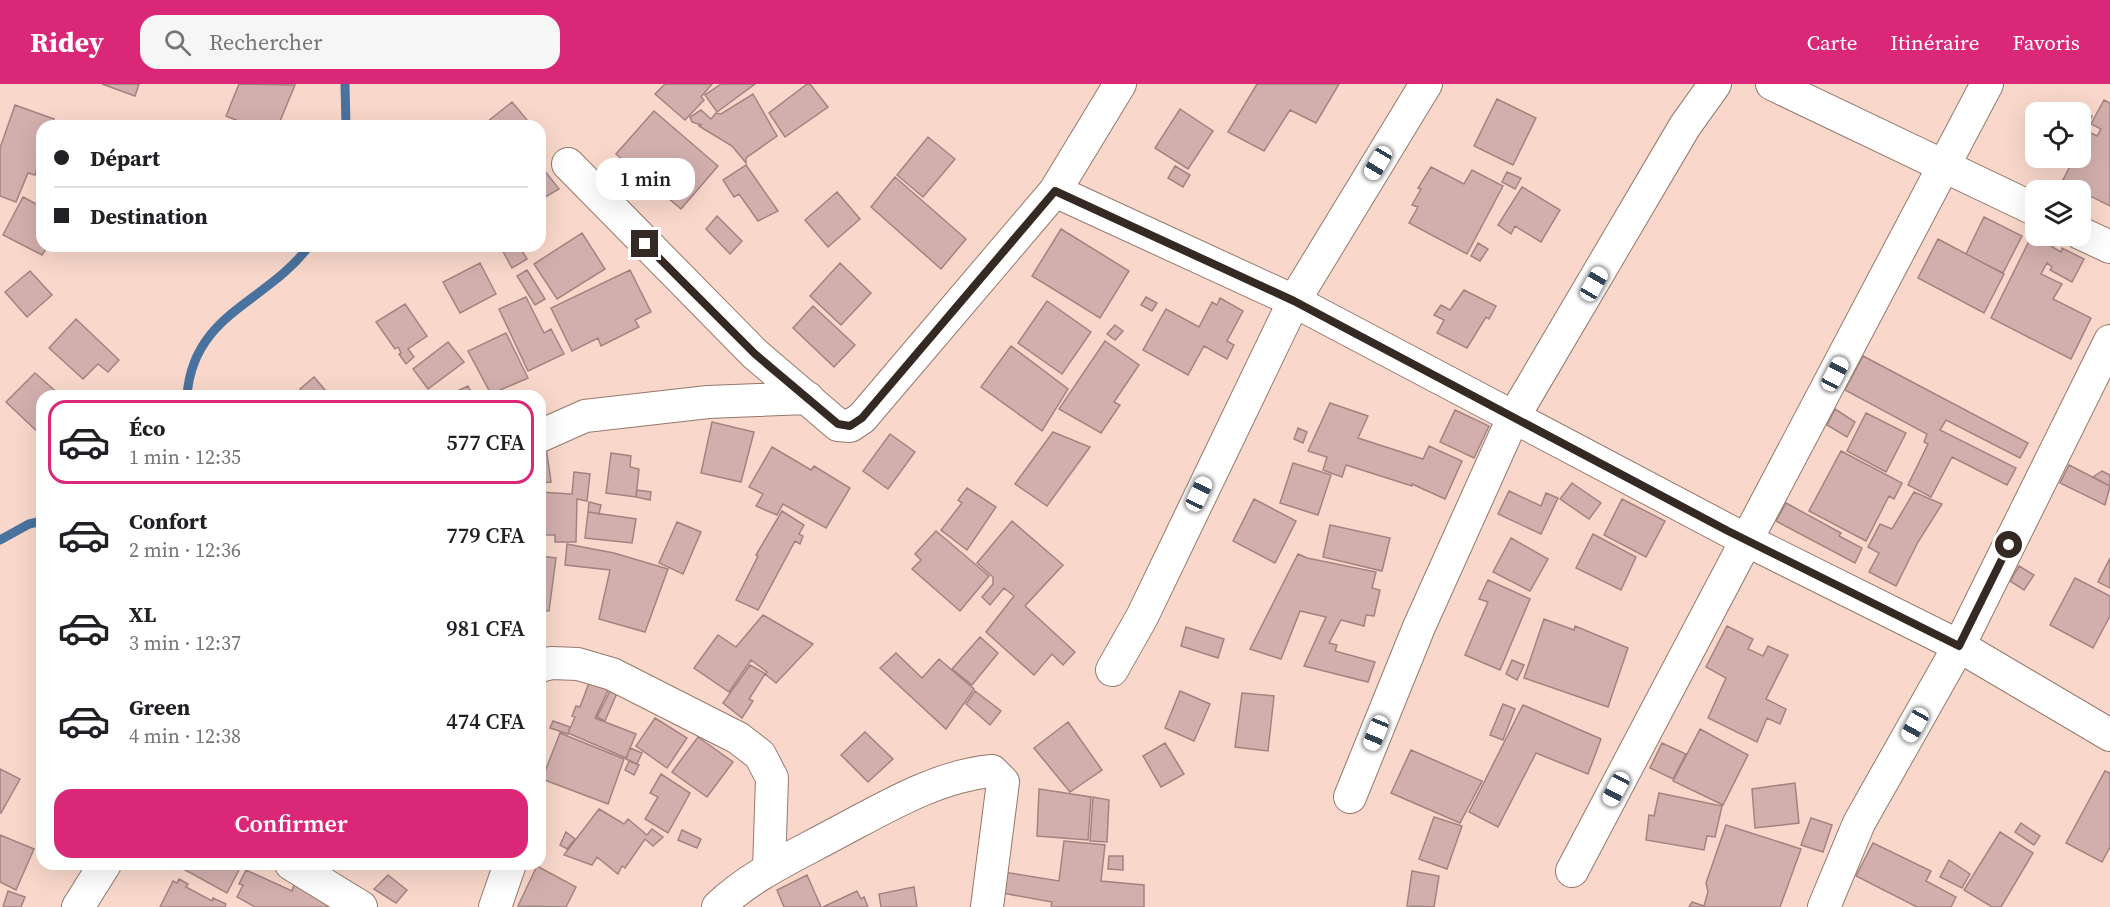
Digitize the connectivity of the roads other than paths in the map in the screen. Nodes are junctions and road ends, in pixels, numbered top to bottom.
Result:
1 (1120, 84) edge
2 (1426, 84) edge
3 (1715, 84) edge
4 (1772, 84) edge
5 (1987, 84) edge
6 (568, 164) dead end
7 (1945, 164) junction
8 (1055, 191) junction
9 (2025, 204) edge
10 (2091, 238) edge
11 (2110, 248) edge
12 (1294, 301) junction
13 (2110, 341) edge
14 (808, 398) junction
15 (1513, 418) junction
16 (546, 433) edge
17 (1748, 541) junction
18 (1959, 646) junction
19 (546, 664) edge
20 (1112, 670) dead end
21 (2110, 735) edge
22 (1350, 796) dead end
23 (769, 869) junction
24 (102, 870) edge
25 (301, 870) edge
26 (508, 870) edge
27 (1572, 872) dead end
28 (84, 905) edge
29 (361, 907) edge
30 (495, 907) edge
31 (718, 907) edge
32 (987, 907) edge
33 (1824, 907) edge

1 - 8 street
2 - 12 street
3 - 15 street
4 - 7 street
5 - 7 street
6 - 14 street
7 - 9 street
7 - 17 street
8 - 12 street
8 - 14 street
10 - 11 street
12 - 15 street
12 - 20 street
13 - 18 street
14 - 16 street
15 - 17 street
15 - 22 street
17 - 18 street
17 - 27 street
18 - 21 street
18 - 33 street
19 - 23 street
23 - 31 street
23 - 32 street
24 - 28 street
25 - 29 street
26 - 30 street

